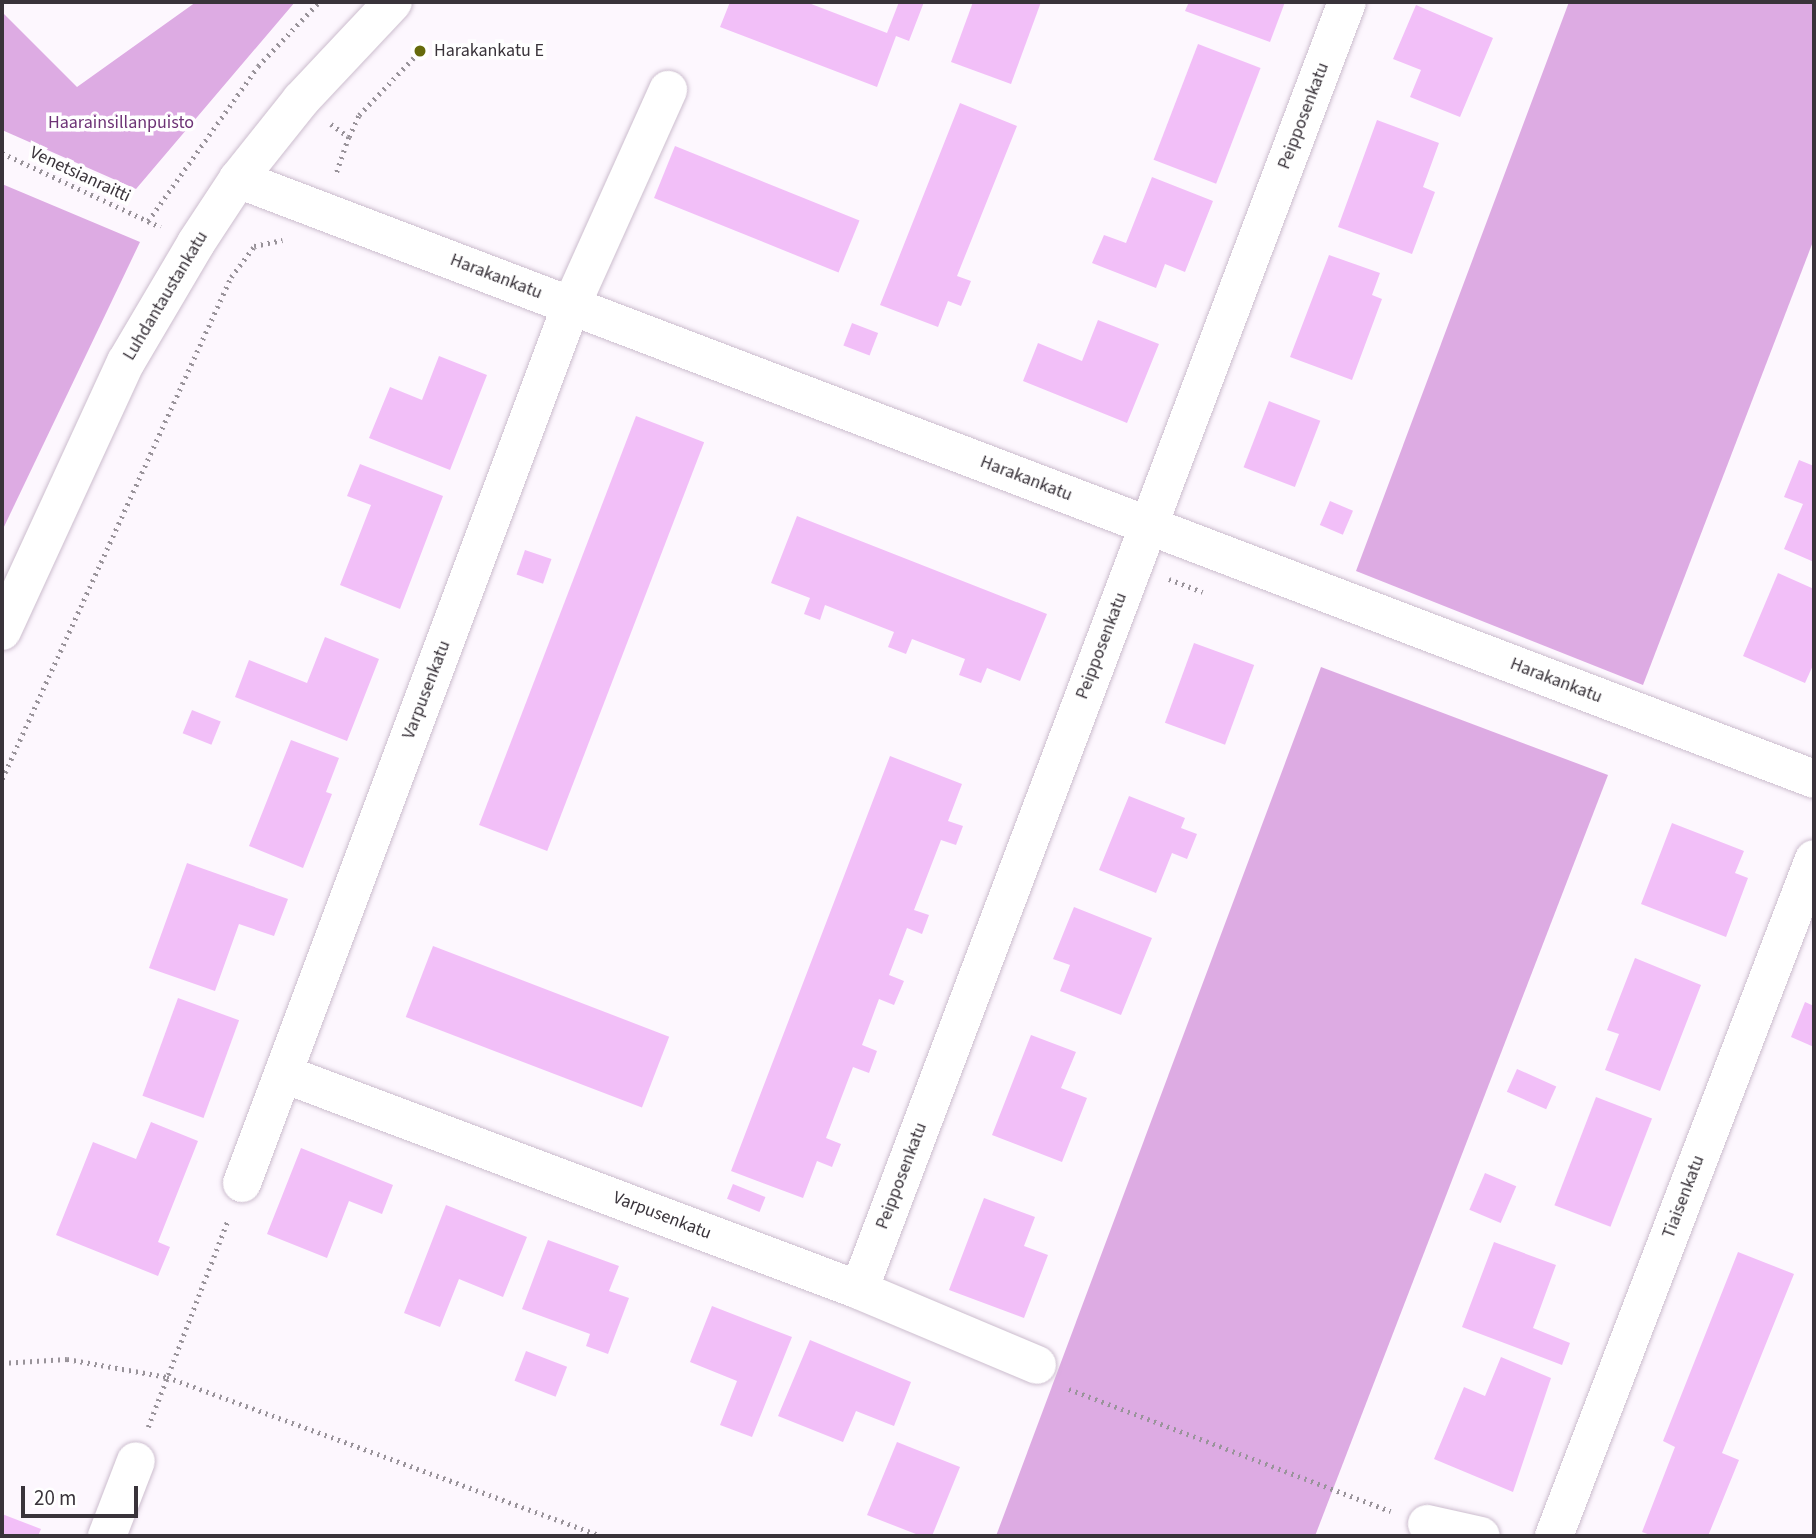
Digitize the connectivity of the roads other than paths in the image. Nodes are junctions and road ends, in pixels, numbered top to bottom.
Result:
1 (393, 2) edge
2 (1347, 2) edge
3 (668, 90) dead end
4 (238, 179) junction
5 (571, 306) junction
6 (1147, 525) junction
7 (2, 631) edge
8 (1814, 779) edge
9 (1814, 859) edge
10 (284, 1074) junction
11 (243, 1183) road end
12 (859, 1290) junction
13 (1037, 1365) road end
14 (136, 1461) road end
15 (1427, 1524) road end
16 (107, 1536) edge
17 (1481, 1536) edge
18 (1554, 1536) edge

1 - 4 street, Luhdantaustankatu
2 - 6 street, Peipposenkatu
3 - 5 street, Varpusenkatu
4 - 5 street, Harakankatu
4 - 7 street, Luhdantaustankatu
5 - 6 street, Harakankatu
5 - 10 street, Varpusenkatu
6 - 8 street, Harakankatu
6 - 12 street, Peipposenkatu
9 - 18 street, Tiaisenkatu
10 - 11 street, Varpusenkatu
10 - 12 street, Varpusenkatu
12 - 13 street, Varpusenkatu
14 - 16 street
15 - 17 street

